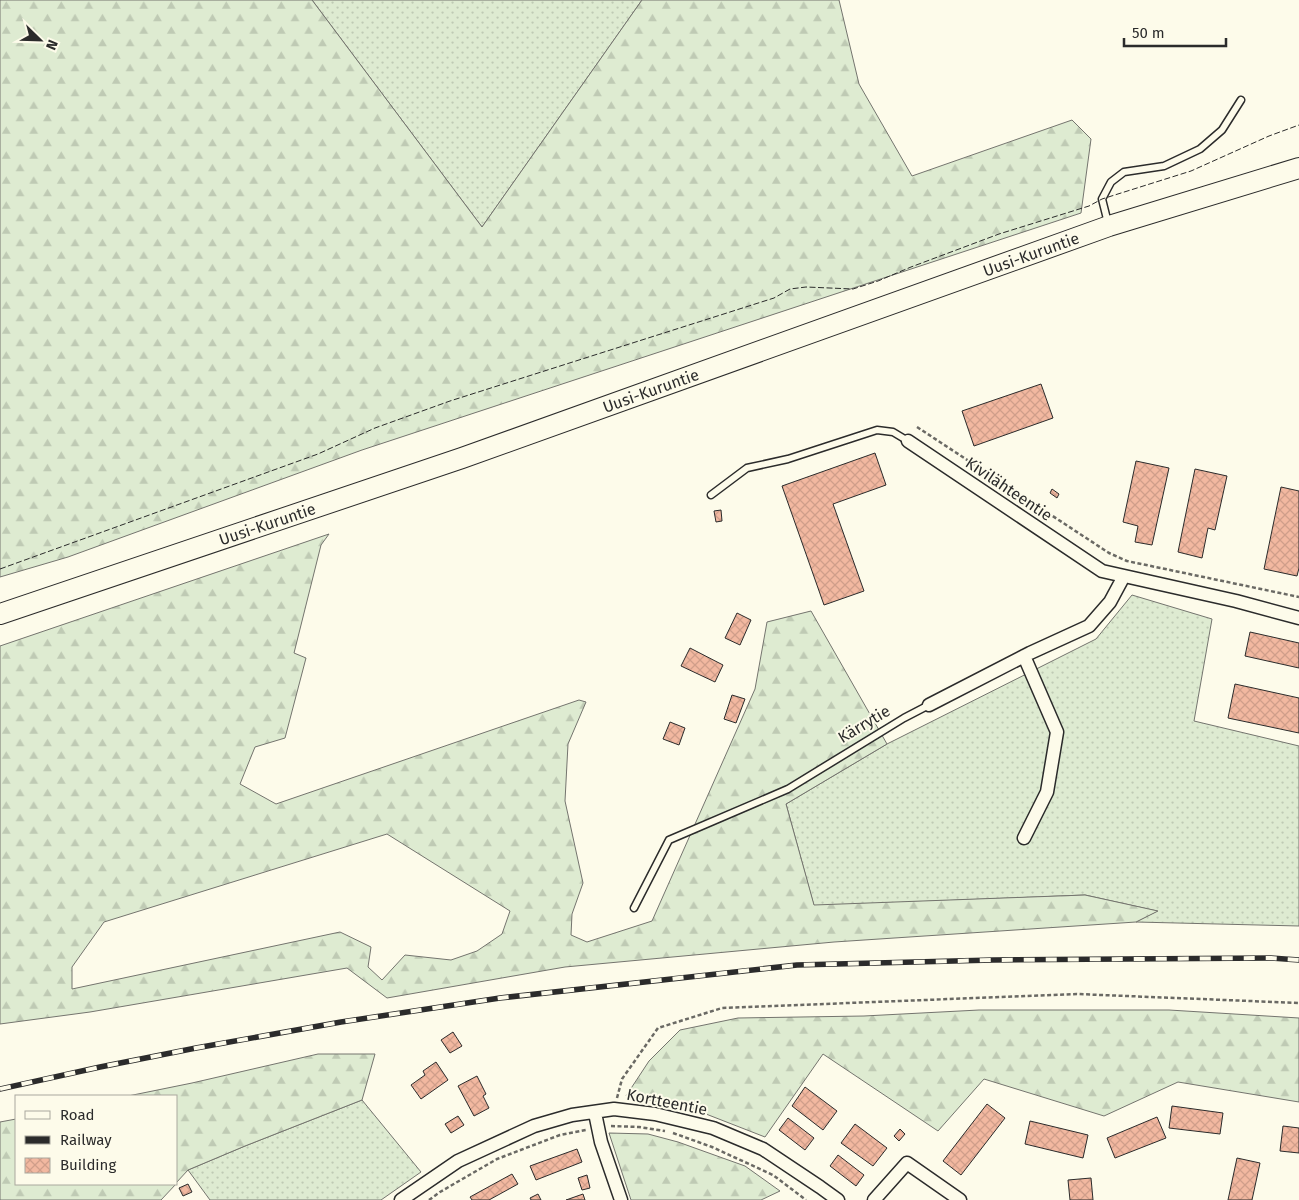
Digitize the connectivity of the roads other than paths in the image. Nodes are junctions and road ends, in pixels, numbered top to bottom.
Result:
1 (1241, 100) dead end
2 (1299, 168) edge
3 (1109, 226) junction
4 (908, 441) joint
5 (711, 495) dead end
6 (1124, 576) junction
7 (0, 614) edge
8 (1299, 618) edge
9 (1024, 656) junction
10 (929, 705) joint
11 (1024, 838) dead end
12 (634, 908) dead end
13 (595, 1113) junction
14 (402, 1200) edge
15 (621, 1200) edge
16 (838, 1200) edge
17 (874, 1200) edge
18 (960, 1200) edge

1 - 3 lane
2 - 3 main road, Uusi-Kuruntie
3 - 7 main road, Uusi-Kuruntie
4 - 5 lane, Kivilähteentie
4 - 6 street, Kivilähteentie
6 - 8 street, Kivilähteentie
6 - 9 street, Kärrytie
9 - 10 street, Kärrytie
9 - 11 street
10 - 12 lane, Kärrytie
13 - 14 street, Kortteentie
13 - 15 street
13 - 16 street, Kortteentie
17 - 18 street

